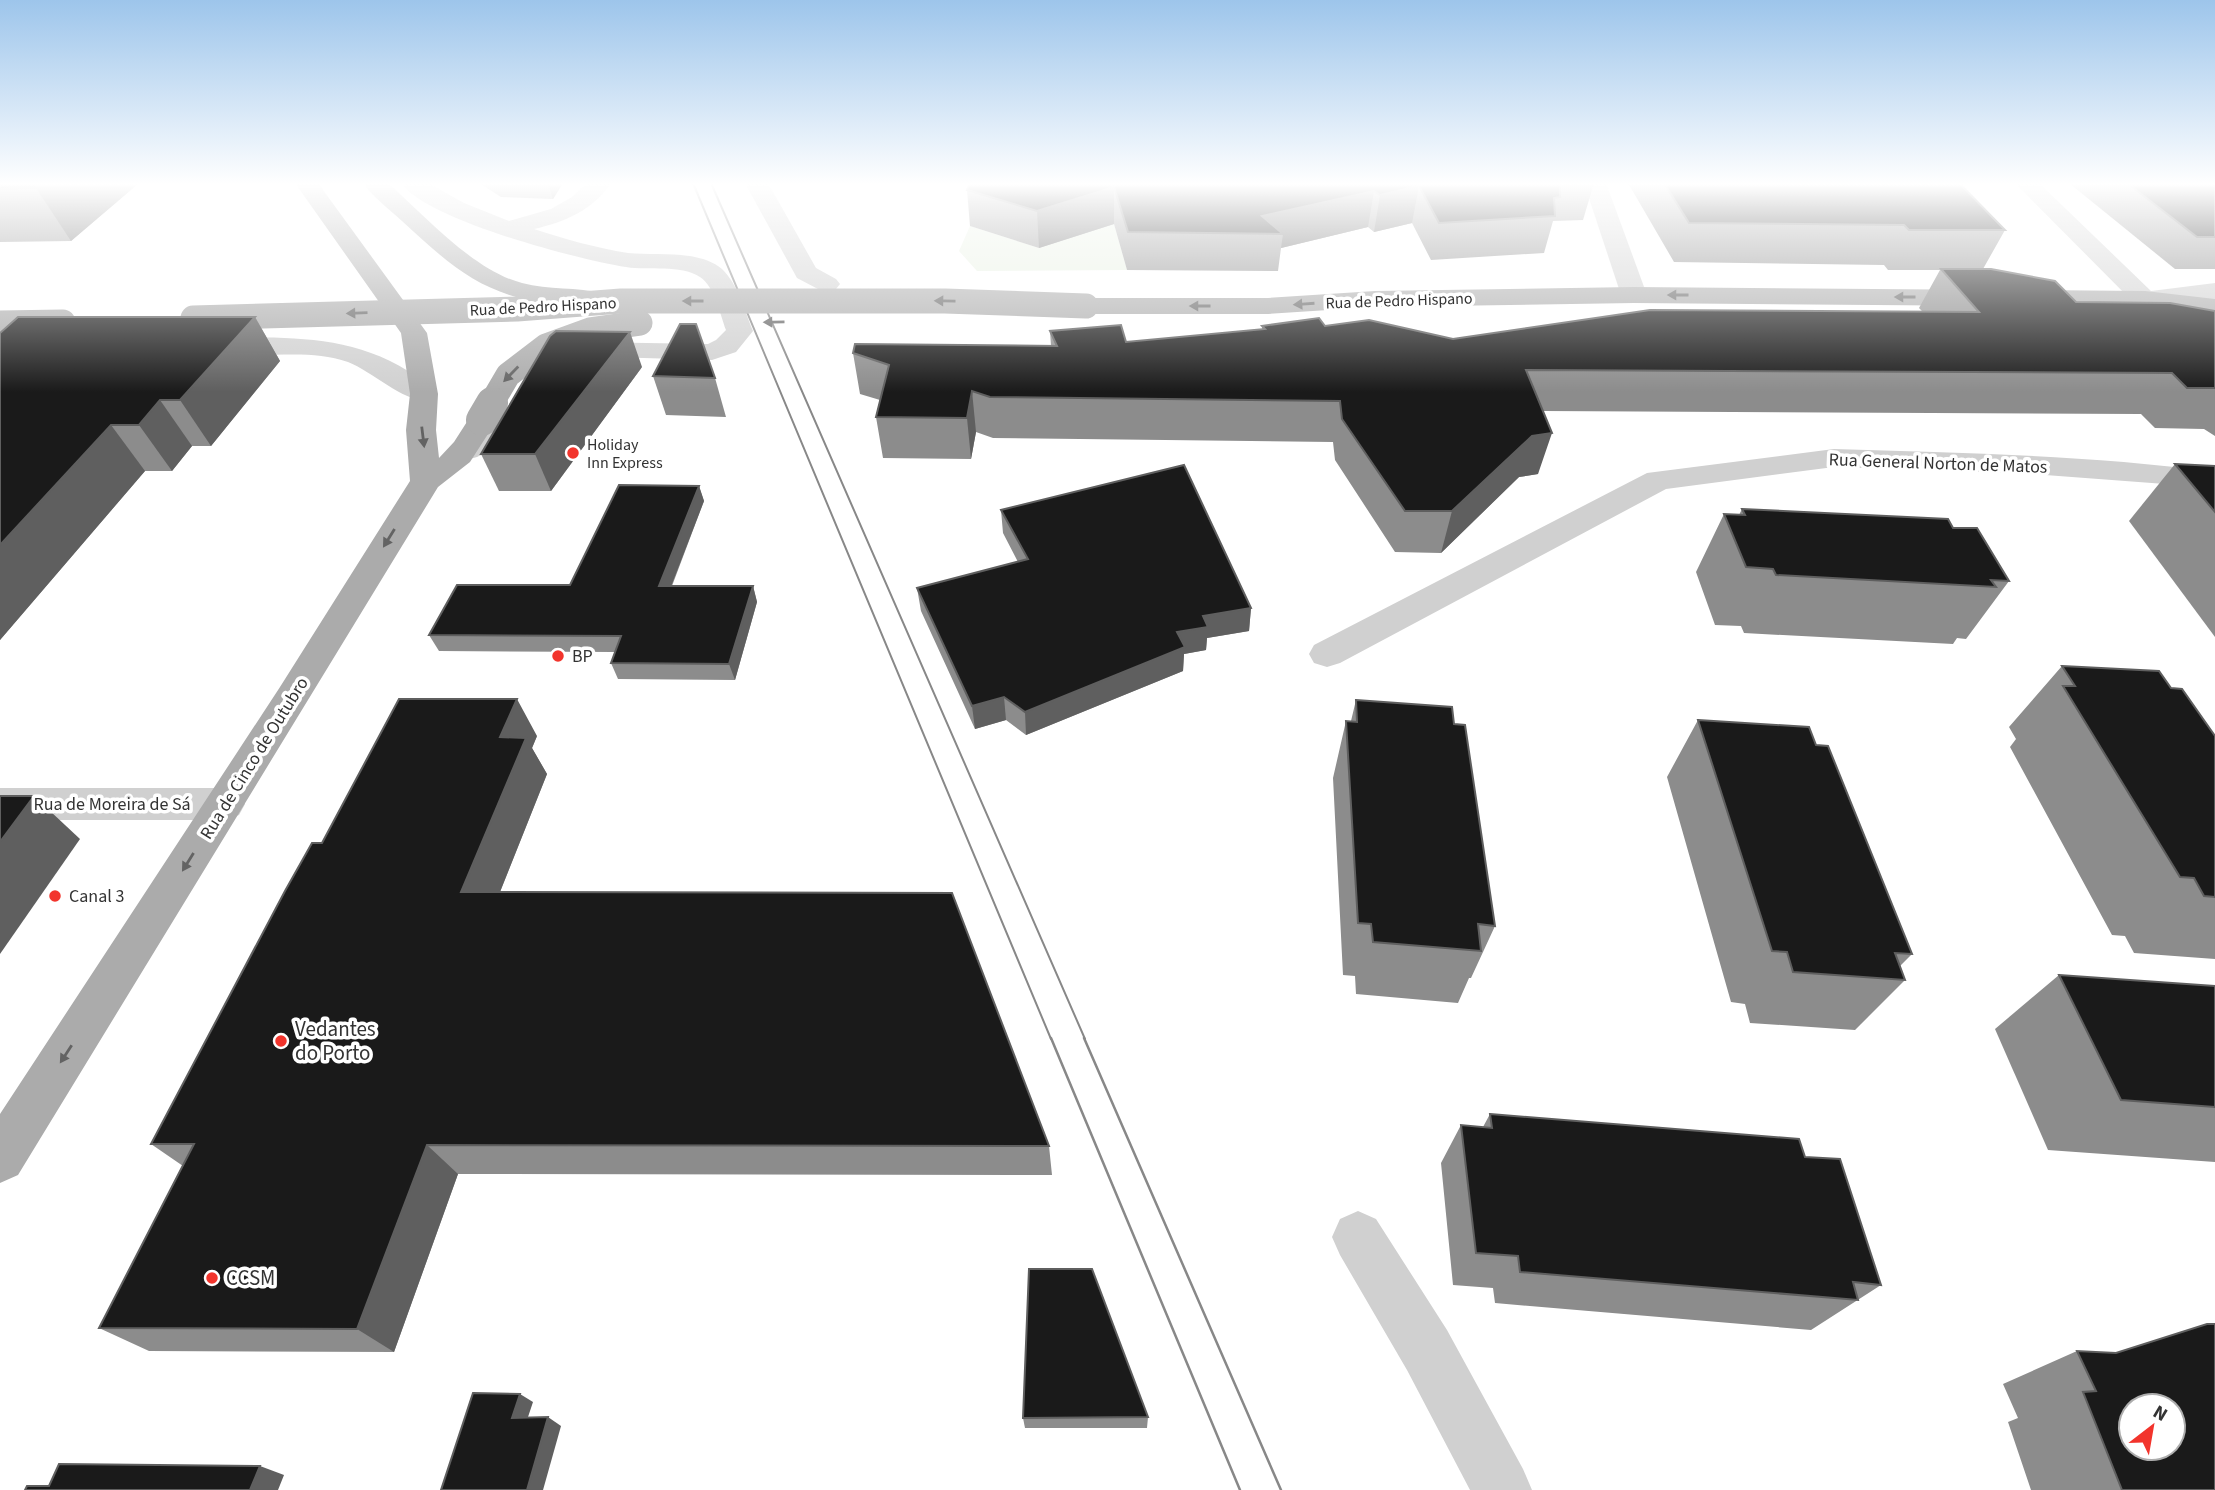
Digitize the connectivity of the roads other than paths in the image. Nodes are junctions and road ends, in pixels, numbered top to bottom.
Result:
1 (356, 253) edge
2 (456, 253) edge
3 (591, 253) edge
4 (795, 253) edge
5 (1619, 253) edge
6 (2097, 253) edge
7 (827, 284) dead end
8 (2215, 292) edge
9 (1634, 295) junction
10 (2145, 299) junction
11 (621, 301) junction
12 (1086, 306) junction
13 (2215, 307) edge
14 (168, 319) edge
15 (0, 323) edge
16 (81, 333) joint
17 (0, 345) edge
18 (190, 345) edge
19 (424, 394) junction
20 (466, 450) junction
21 (426, 481) junction
22 (2215, 482) edge
23 (1327, 654) dead end
24 (0, 804) edge
25 (225, 804) junction
26 (0, 1158) edge
27 (1358, 1237) dead end
28 (1502, 1490) edge

1 - 19 main road
2 - 11 main road, bridge
3 - 20 street
4 - 7 street
5 - 9 street
6 - 10 street
8 - 10 street, Rua de Pedro Hispano
10 -> 9 main road, Rua de Pedro Hispano
9 -> 12 main road, Rua de Pedro Hispano
10 - 13 main road
12 -> 11 main road, Rua de Pedro Hispano, bridge
11 -> 14 main road, Rua de Pedro Hispano, bridge
12 -> 20 main road, Rua de Pedro Hispano, bridge
15 - 16 main road, bridge
16 - 17 street
18 - 19 street
19 -> 21 main road
20 - 21 main road, Rua de Pedro Hispano
21 -> 25 main road, Rua de Cinco de Outubro
22 - 23 street, Rua General Norton de Matos
24 - 25 street, Rua de Moreira de Sá
25 -> 26 main road, Rua de Cinco de Outubro
27 - 28 street

